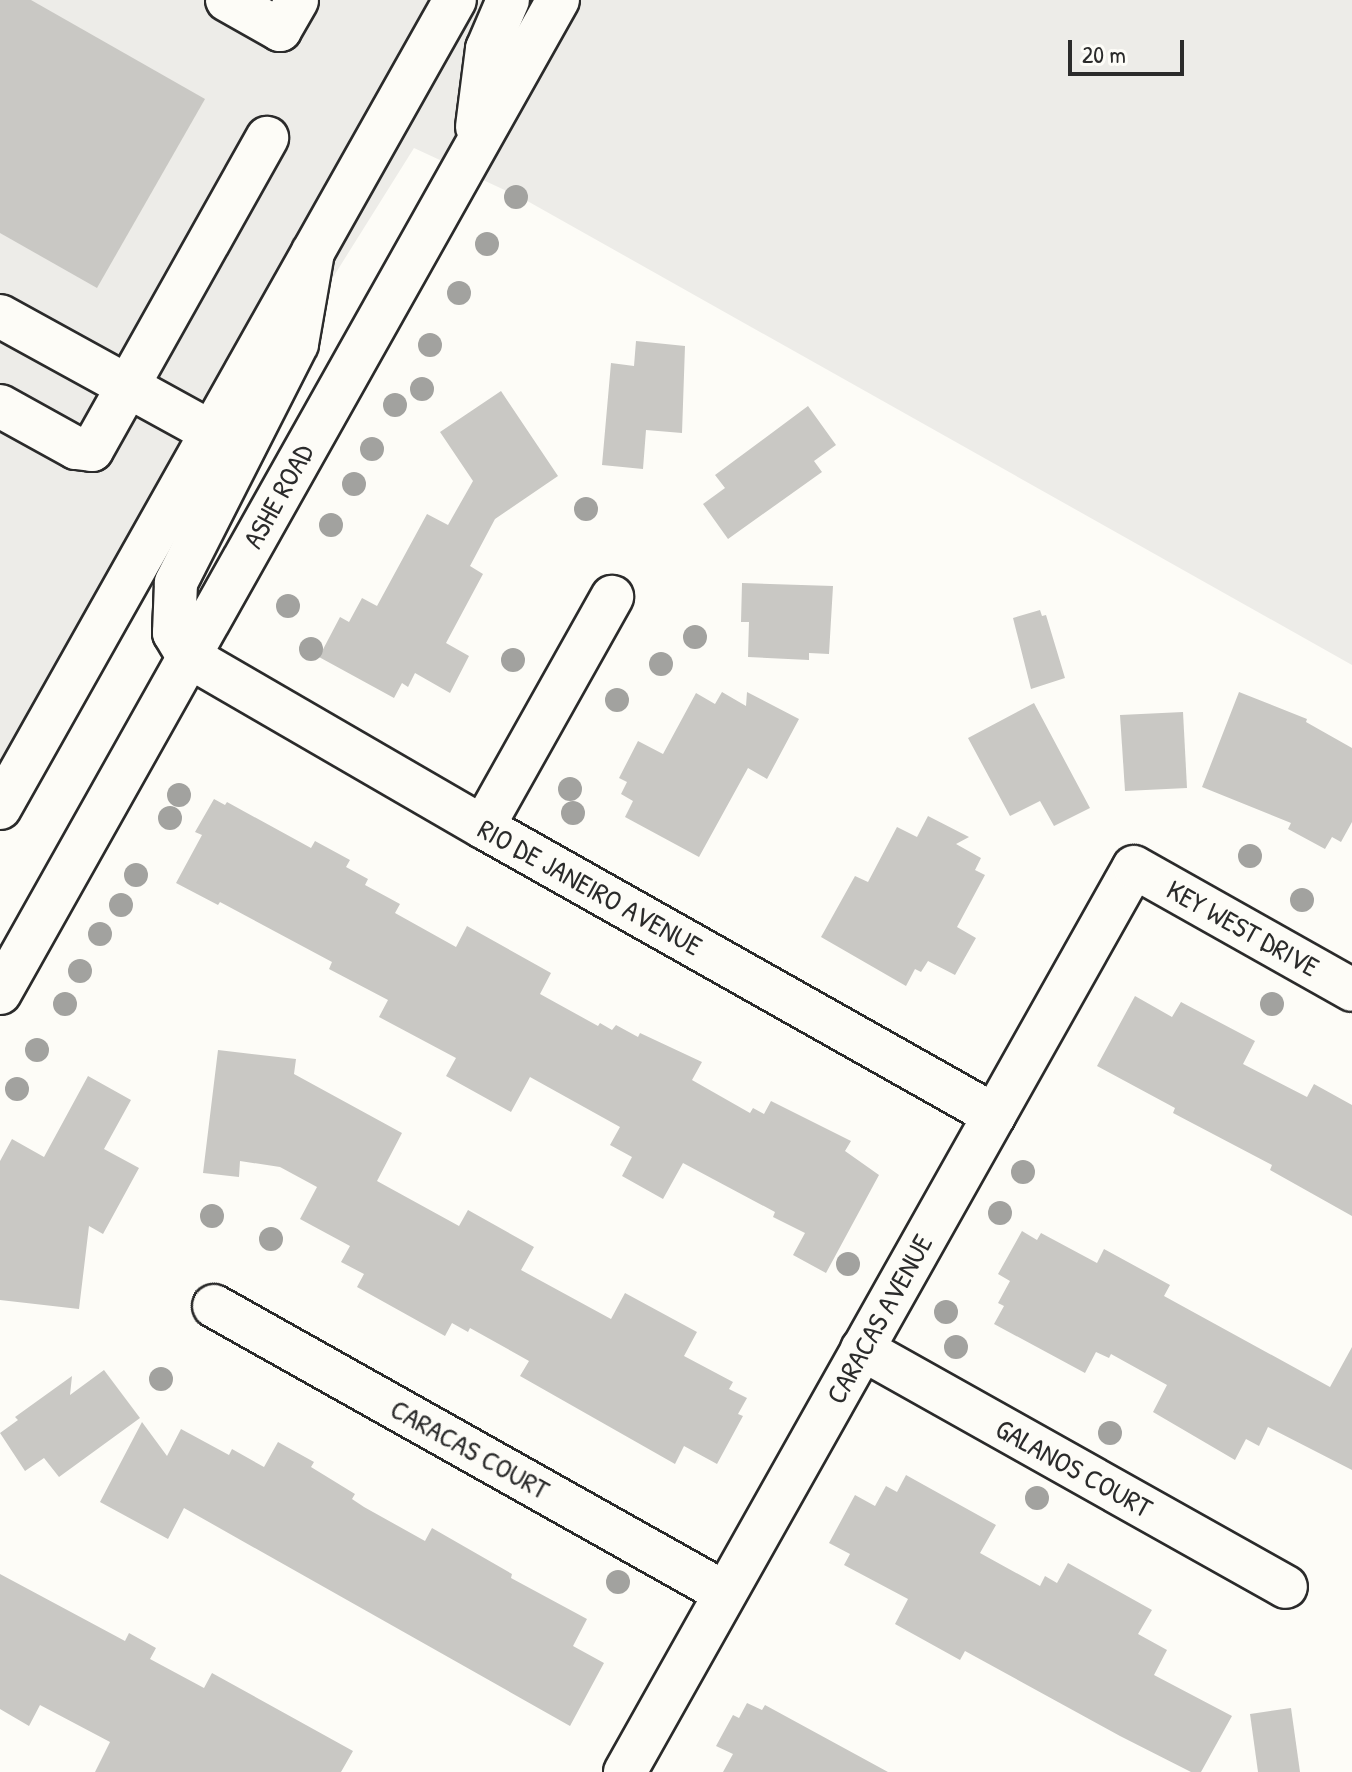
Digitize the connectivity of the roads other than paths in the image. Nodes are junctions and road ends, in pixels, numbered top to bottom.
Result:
1 (227, 0) edge
2 (297, 0) edge
3 (455, 0) edge
4 (508, 0) edge
5 (558, 0) edge
6 (267, 138) dead end
7 (474, 148) junction
8 (313, 252) junction
9 (4, 327) edge
10 (128, 386) junction
11 (0, 406) edge
12 (211, 432) junction
13 (612, 597) dead end
14 (188, 656) junction
15 (0, 808) edge
16 (483, 827) junction
17 (1134, 867) joint
18 (1352, 990) edge
19 (0, 993) edge
20 (994, 1115) junction
21 (214, 1306) dead end
22 (862, 1349) junction
23 (1286, 1587) dead end
24 (725, 1593) junction
25 (625, 1772) edge

1 - 2 street
3 - 8 street
4 - 7 street
5 - 7 street, ASHE ROAD
6 - 10 street
7 - 14 street, ASHE ROAD
8 - 12 street
8 - 14 street
9 - 10 street
10 - 11 street
10 - 12 street
12 - 15 street
13 - 16 street
14 - 16 street, RIO DE JANEIRO AVENUE
14 - 19 street, ASHE ROAD
16 - 20 street, RIO DE JANEIRO AVENUE
17 - 18 street, KEY WEST DRIVE
17 - 20 street, CARACAS AVENUE
20 - 22 street, CARACAS AVENUE
21 - 24 street, CARACAS COURT
22 - 23 street, GALANOS COURT
22 - 24 street, CARACAS AVENUE
24 - 25 street, CARACAS AVENUE

